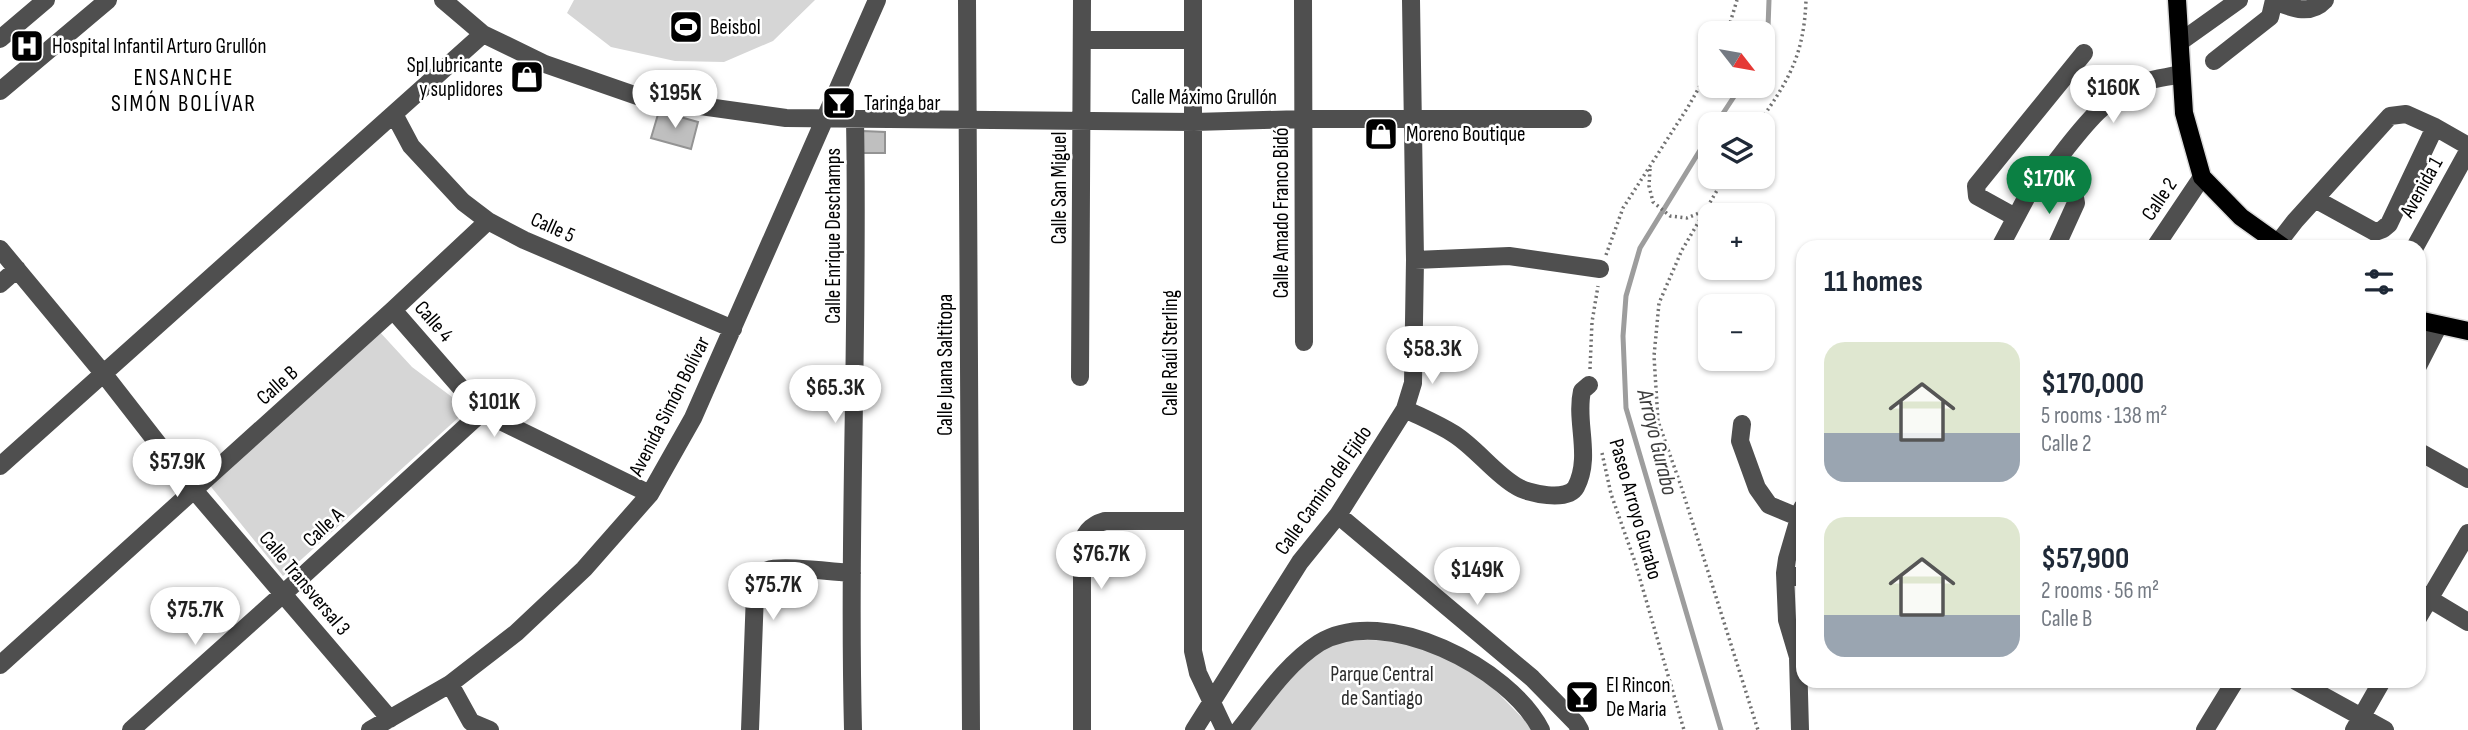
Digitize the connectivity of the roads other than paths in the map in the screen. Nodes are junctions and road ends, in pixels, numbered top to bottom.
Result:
1 (46, 0) edge
2 (108, 0) edge
3 (443, 0) edge
4 (877, 0) edge
5 (967, 0) edge
6 (1082, 0) edge
7 (1193, 0) edge
8 (1303, 0) edge
9 (1411, 0) edge
10 (2177, 0) edge
11 (2239, 0) edge
12 (2274, 0) edge
13 (2325, 0) edge
14 (483, 34) junction
15 (0, 39) edge
16 (1082, 40) junction
17 (1193, 40) junction
18 (2180, 42) junction
19 (2084, 53) dead end
20 (2214, 61) dead end
21 (2181, 75) junction
22 (0, 91) edge
23 (394, 114) junction
24 (824, 118) junction
25 (966, 119) junction
26 (1082, 119) junction
27 (1303, 119) junction
28 (1412, 119) junction
29 (1583, 119) dead end
30 (855, 120) junction
31 (1194, 121) junction
32 (2435, 127) junction
33 (2468, 148) edge
34 (2046, 174) junction
35 (2202, 177) junction
36 (2315, 199) junction
37 (2015, 218) junction
38 (488, 221) junction
39 (2004, 240) edge
40 (2059, 240) edge
41 (2160, 240) edge
42 (2274, 240) edge
43 (2285, 240) edge
44 (2419, 240) edge
45 (0, 250) edge
46 (1415, 260) junction
47 (17, 269) junction
48 (1601, 269) road end
49 (0, 284) edge
50 (393, 310) junction
51 (2426, 322) edge
52 (2439, 325) junction
53 (733, 329) junction
54 (2468, 331) edge
55 (1304, 342) dead end
56 (2426, 350) edge
57 (103, 373) junction
58 (1080, 377) dead end
59 (1589, 385) road end
60 (1405, 409) junction
61 (482, 411) junction
62 (1742, 424) dead end
63 (2426, 455) edge
64 (0, 466) edge
65 (2468, 479) edge
66 (194, 491) junction
67 (650, 494) junction
68 (1796, 511) edge
69 (1338, 515) junction
70 (1193, 521) junction
71 (2468, 533) edge
72 (1796, 555) edge
73 (852, 573) junction
74 (1794, 576) edge
75 (285, 593) junction
76 (2426, 593) edge
77 (2426, 597) edge
78 (2468, 622) edge
79 (1796, 646) edge
80 (0, 665) edge
81 (450, 684) junction
82 (1800, 688) edge
83 (2231, 688) edge
84 (2306, 688) edge
85 (2378, 688) edge
86 (1212, 702) junction
87 (390, 719) junction
88 (2358, 723) edge
89 (131, 730) edge
90 (370, 730) edge
91 (490, 730) edge
92 (750, 730) edge
93 (853, 730) edge
94 (971, 730) edge
95 (1082, 730) edge
96 (1194, 730) edge
97 (1225, 730) edge
98 (1239, 730) edge
99 (1541, 730) edge
100 (1580, 730) edge
101 (1800, 730) edge
102 (2205, 730) edge
103 (2385, 730) edge

1 - 15 street
2 - 22 street
3 - 14 street, Calle Máximo Grullón
4 - 24 street, Avenida Simón Bolívar
5 - 25 street, Calle Juana Saltitopa
6 - 16 street, Calle San Miguel
7 - 17 street, Calle Raúl Sterling
8 - 27 street, Calle Amado Franco Bidó
9 - 28 street, Calle Camino del Ejido
10 - 18 main road
11 - 18 street
12 - 13 street
12 - 20 street
14 - 23 street
14 - 24 street, Calle Máximo Grullón
16 - 17 street
16 - 26 street, Calle San Miguel
17 - 31 street, Calle Raúl Sterling
18 - 21 main road
19 - 37 street
21 - 34 street
21 - 35 main road
23 - 38 street, Calle 5
23 - 57 street
24 - 30 street, Calle Máximo Grullón
24 - 53 street, Avenida Simón Bolívar
25 - 26 street, Calle Máximo Grullón
25 - 30 street, Calle Máximo Grullón
25 - 94 street, Calle Juana Saltitopa
26 - 31 street, Calle Máximo Grullón
26 - 58 street, Calle San Miguel
27 - 28 street, Calle Máximo Grullón
27 - 31 street, Calle Máximo Grullón
27 - 55 street, Calle Amado Franco Bidó
28 - 29 street, Calle Máximo Grullón
28 - 46 street, Calle Camino del Ejido
30 - 73 street, Calle Enrique Deschamps
31 - 70 street, Calle Raúl Sterling
32 - 33 street
32 - 36 street
32 - 36 street
33 - 44 street, Avenida 1
34 - 37 street
34 - 40 street
35 - 41 street, Calle 2
35 - 42 main road
36 - 43 street
37 - 39 street
38 - 50 street, Calle B
38 - 53 street, Calle 5
45 - 47 street, Calle Transversal 3
46 - 48 street
46 - 60 street, Calle Camino del Ejido
47 - 49 street
47 - 57 street, Calle Transversal 3
50 - 61 street, Calle 4
50 - 66 street, Calle B
51 - 52 main road
52 - 54 main road
52 - 56 street
53 - 67 street, Avenida Simón Bolívar
57 - 64 street
57 - 66 street, Calle Transversal 3
59 - 60 street
60 - 69 street, Calle Camino del Ejido
61 - 67 street, Calle 4
61 - 75 street, Calle A
62 - 68 street
63 - 65 street
66 - 75 street, Calle Transversal 3
66 - 80 street, Calle B
67 - 81 street, Avenida Simón Bolívar
69 - 86 street, Calle Camino del Ejido
69 - 100 street
70 - 86 street, Calle Raúl Sterling
70 - 95 street
71 - 76 street
72 - 74 street
73 - 92 street
73 - 93 street, Calle Enrique Deschamps
74 - 79 street
75 - 87 street, Calle Transversal 3
75 - 89 street, Calle A
77 - 78 street
81 - 87 street, Avenida Simón Bolívar
81 - 91 street
82 - 101 street
83 - 102 street
84 - 88 street
85 - 88 street
86 - 96 street, Calle Camino del Ejido
86 - 97 street, Calle Raúl Sterling
87 - 90 street, Avenida Simón Bolívar
88 - 103 street
98 - 99 street

